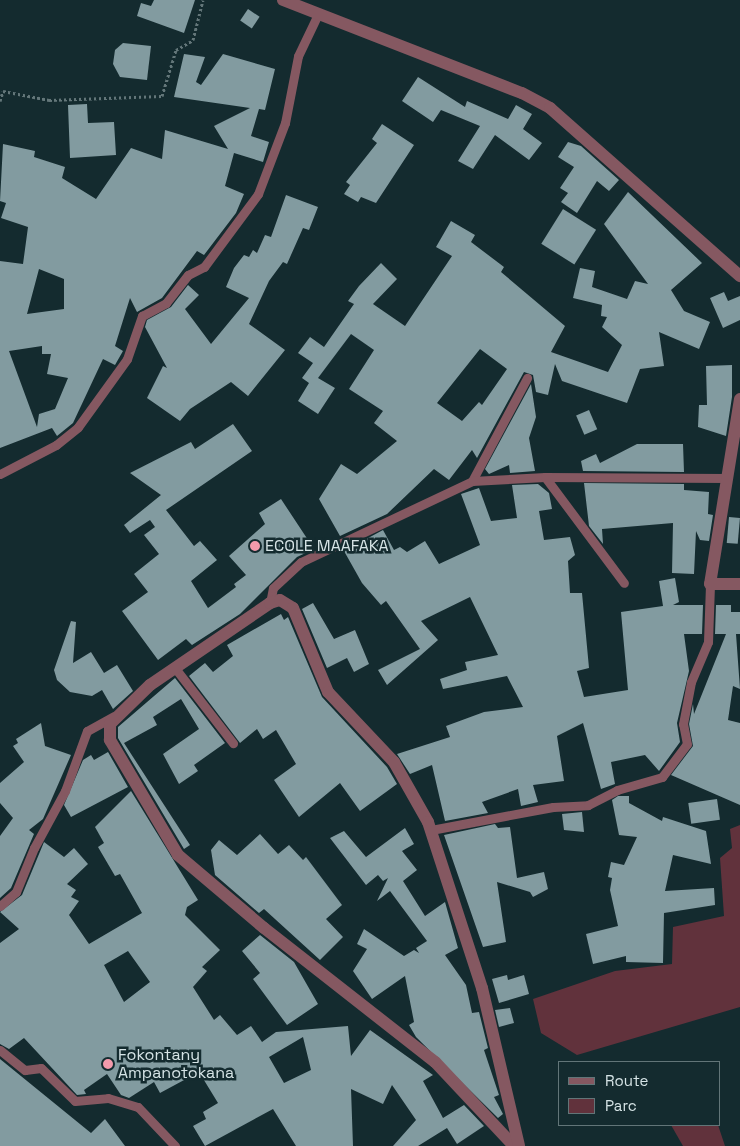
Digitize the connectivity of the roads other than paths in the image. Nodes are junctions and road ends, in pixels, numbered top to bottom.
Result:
1 (283, 0) edge
2 (318, 14) junction
3 (740, 276) edge
4 (528, 378) dead end
5 (740, 399) edge
6 (0, 474) edge
7 (545, 477) junction
8 (727, 478) junction
9 (472, 481) junction
10 (624, 583) dead end
11 (710, 584) junction
12 (740, 584) edge
13 (270, 603) junction
14 (175, 668) junction
15 (121, 712) junction
16 (233, 743) dead end
17 (432, 830) junction
18 (0, 906) edge
19 (0, 1050) edge
20 (175, 1146) edge
21 (514, 1146) edge
22 (519, 1146) edge

1 - 2 street
2 - 3 street
2 - 6 lane
4 - 9 lane
5 - 8 street
7 - 8 lane
7 - 9 lane
7 - 10 lane
8 - 11 street
9 - 13 lane
11 - 12 street
11 - 17 lane
13 - 14 street
13 - 17 street
14 - 15 street
14 - 16 lane
15 - 18 lane
15 - 21 street
17 - 22 street
19 - 20 lane

